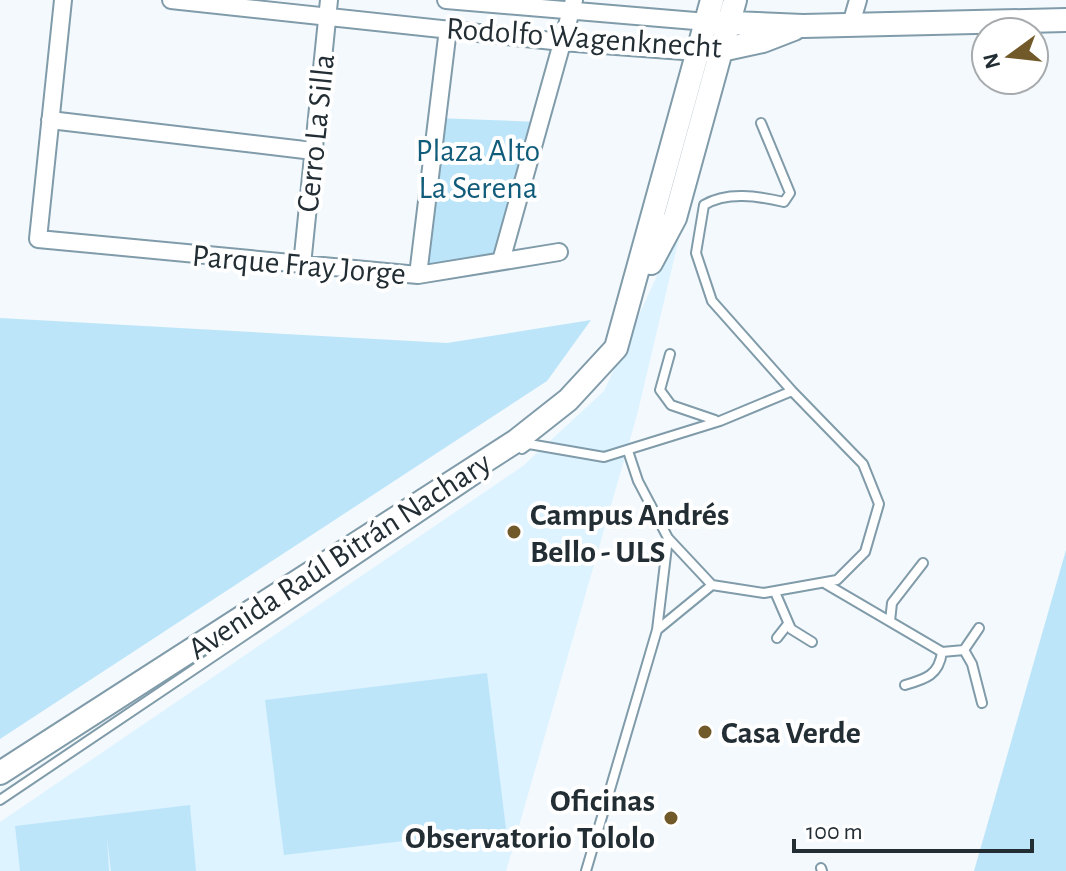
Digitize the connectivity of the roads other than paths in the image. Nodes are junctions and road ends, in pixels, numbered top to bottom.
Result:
1 (63, 0) edge
2 (171, 0) edge
3 (446, 0) edge
4 (735, 0) edge
5 (858, 0) edge
6 (572, 6) edge
7 (328, 8) edge
8 (716, 15) edge
9 (1066, 20) edge
10 (851, 24) junction
11 (803, 26) junction
12 (448, 29) junction
13 (562, 42) junction
14 (697, 52) junction
15 (721, 52) junction
16 (50, 120) junction
17 (761, 123) dead end
18 (313, 151) junction
19 (559, 252) dead end
20 (501, 261) junction
21 (302, 265) junction
22 (418, 275) junction
23 (633, 295) junction
24 (670, 354) dead end
25 (792, 391) junction
26 (720, 421) junction
27 (628, 451) junction
28 (668, 538) junction
29 (923, 563) dead end
30 (826, 584) junction
31 (712, 585) junction
32 (775, 592) junction
33 (890, 621) junction
34 (788, 624) junction
35 (979, 628) dead end
36 (657, 630) junction
37 (777, 638) dead end
38 (812, 642) dead end
39 (964, 650) junction
40 (942, 652) junction
41 (905, 685) dead end
42 (982, 703) dead end
43 (0, 773) edge
44 (0, 800) edge
45 (586, 871) edge

1 - 16 street
2 - 7 street, Rodolfo Wagenknecht
3 - 6 street, Rodolfo Wagenknecht
4 - 8 main road, Avenida Raúl Bitrán Nachary
5 - 10 street
6 - 8 street, Rodolfo Wagenknecht
6 - 13 street
7 - 12 street, Rodolfo Wagenknecht
7 - 18 street, Cerro La Silla
8 - 11 main road, Rodolfo Wagenknecht
8 - 14 main road, Avenida Raúl Bitrán Nachary
8 - 15 main road, Avenida Raúl Bitrán Nachary
9 - 10 main road, Rodolfo Wagenknecht
10 - 11 main road, Rodolfo Wagenknecht
11 - 15 main road, Rodolfo Wagenknecht
12 - 13 street, Rodolfo Wagenknecht
12 - 22 street
13 - 14 street, Rodolfo Wagenknecht
13 - 20 street
14 - 15 main road, Rodolfo Wagenknecht
14 - 23 main road, Avenida Raúl Bitrán Nachary
15 - 23 main road, Avenida Raúl Bitrán Nachary
16 - 18 street
16 - 21 street, Parque Fray Jorge
17 - 25 lane
18 - 21 street, Cerro La Silla
19 - 20 street, Parque Fray Jorge
20 - 22 street, Parque Fray Jorge
21 - 22 street, Parque Fray Jorge
23 - 43 main road, Avenida Raúl Bitrán Nachary
24 - 26 lane
25 - 26 lane
25 - 30 lane
26 - 27 lane
27 - 28 lane
27 - 44 lane
28 - 31 lane
28 - 36 lane
29 - 33 lane
30 - 32 lane
30 - 33 lane
31 - 32 lane
31 - 36 lane
32 - 34 lane
33 - 40 lane
34 - 37 lane
34 - 38 lane
35 - 39 lane
36 - 45 lane
39 - 40 lane
39 - 42 lane
40 - 41 lane

